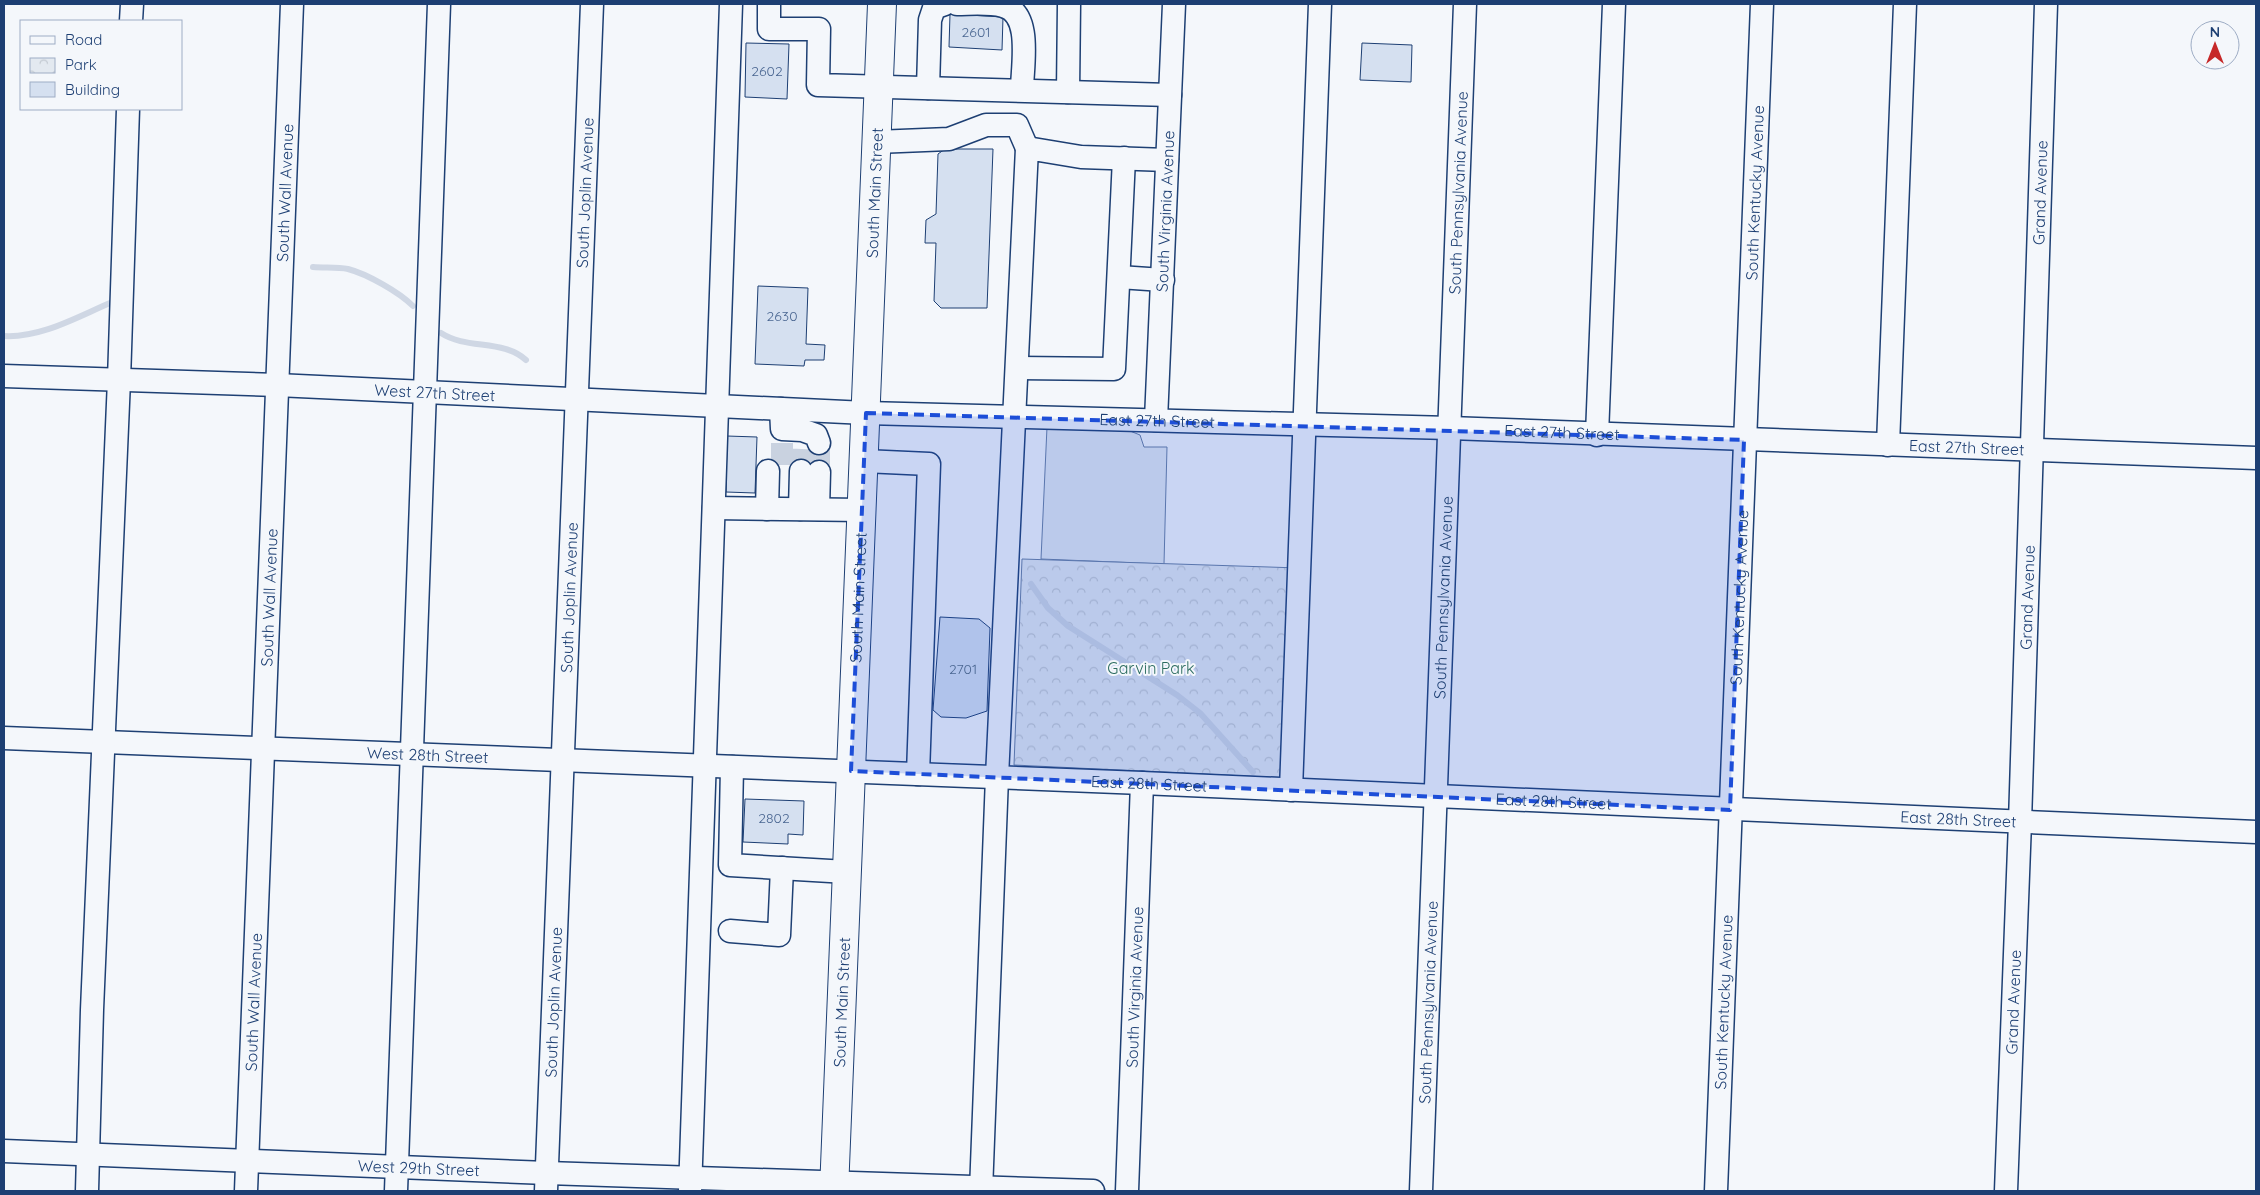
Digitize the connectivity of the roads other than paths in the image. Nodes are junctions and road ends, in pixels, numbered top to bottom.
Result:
1 (132, 4) edge
2 (292, 4) edge
3 (439, 4) edge
4 (592, 4) edge
5 (731, 4) edge
6 (769, 4) edge
7 (882, 4) edge
8 (945, 4) edge
9 (956, 4) edge
10 (1069, 4) edge
11 (1174, 4) edge
12 (1320, 4) edge
13 (1466, 4) edge
14 (1614, 4) edge
15 (1762, 4) edge
16 (1905, 4) edge
17 (2046, 4) edge
18 (131, 20) edge
19 (878, 86) junction
20 (928, 88) junction
21 (1022, 90) junction
22 (1068, 92) junction
23 (1170, 95) junction
24 (128, 110) edge
25 (876, 142) junction
26 (1027, 148) junction
27 (1124, 158) junction
28 (1167, 160) junction
29 (1119, 277) junction
30 (1163, 280) junction
31 (1018, 368) junction
32 (4, 376) edge
33 (119, 380) junction
34 (277, 385) junction
35 (425, 392) junction
36 (576, 399) junction
37 (718, 406) junction
38 (866, 412) junction
39 (1016, 416) junction
40 (1156, 420) junction
41 (1305, 424) junction
42 (1450, 428) junction
43 (1597, 435) junction
44 (1744, 440) junction
45 (1888, 445) junction
46 (2031, 450) junction
47 (2256, 458) edge
48 (864, 461) junction
49 (714, 508) junction
50 (792, 509) junction
51 (862, 510) junction
52 (4, 738) edge
53 (103, 742) junction
54 (263, 748) junction
55 (412, 754) junction
56 (562, 760) junction
57 (705, 766) junction
58 (732, 767) junction
59 (851, 772) junction
60 (918, 774) junction
61 (997, 778) junction
62 (1142, 784) junction
63 (1291, 790) junction
64 (1435, 796) junction
65 (1730, 810) junction
66 (2020, 822) junction
67 (2256, 832) edge
68 (782, 868) junction
69 (847, 872) junction
70 (730, 931) dead end
71 (4, 1151) edge
72 (88, 1155) junction
73 (248, 1162) junction
74 (397, 1168) junction
75 (546, 1182) edge
76 (691, 1185) edge
77 (834, 1187) edge
78 (981, 1190) edge
79 (87, 1191) edge
80 (246, 1191) edge
81 (396, 1191) edge
82 (1094, 1191) edge
83 (1126, 1191) edge
84 (1421, 1191) edge
85 (1716, 1191) edge
86 (2006, 1191) edge

1 - 18 street
2 - 34 street, South Wall Avenue
3 - 35 street
4 - 36 street, South Joplin Avenue
5 - 37 street
6 - 19 street
7 - 19 main road, South Main Street
8 - 20 street
9 - 21 street
10 - 22 street
11 - 23 street, South Virginia Avenue
12 - 41 street
13 - 42 street, South Pennsylvania Avenue
14 - 43 street
15 - 44 street, South Kentucky Avenue
16 - 45 street
17 - 46 street, Grand Avenue
19 - 20 street
19 - 25 main road, South Main Street
20 - 21 street
21 - 22 street
22 - 23 street
23 - 28 street, South Virginia Avenue
24 - 33 street
25 - 26 street
25 - 38 main road, South Main Street
26 - 27 street
26 - 31 street
27 - 28 street
27 - 29 street
28 - 30 street, South Virginia Avenue
29 - 30 street
29 - 31 street
30 - 40 street, South Virginia Avenue
31 - 39 street
32 - 33 street, West 27th Street
33 - 34 street, West 27th Street
33 - 53 street
34 - 35 street, West 27th Street
34 - 54 street, South Wall Avenue
35 - 36 street, West 27th Street
35 - 55 street
36 - 37 street, West 27th Street
36 - 56 street, South Joplin Avenue
37 - 38 street, West 27th Street
37 - 49 street
38 - 39 street, East 27th Street
38 - 48 main road, South Main Street
39 - 40 street, East 27th Street
39 - 61 street
40 - 41 street, East 27th Street
41 - 42 street, East 27th Street
41 - 63 street
42 - 43 street, East 27th Street
42 - 64 street, South Pennsylvania Avenue
43 - 44 street, East 27th Street
44 - 45 street, East 27th Street
44 - 65 street, South Kentucky Avenue
45 - 46 street, East 27th Street
46 - 47 street, East 27th Street
46 - 66 street, Grand Avenue
48 - 51 main road, South Main Street
48 - 60 street
49 - 50 street
49 - 57 street
50 - 50 street
50 - 51 street
51 - 59 main road, South Main Street
52 - 53 street, West 28th Street
53 - 54 street, West 28th Street
53 - 72 street
54 - 55 street, West 28th Street
54 - 73 street, South Wall Avenue
55 - 56 street, West 28th Street
55 - 74 street
56 - 57 street, West 28th Street
56 - 75 street, South Joplin Avenue
57 - 58 street, West 28th Street
57 - 76 street
58 - 59 street, West 28th Street
58 - 68 street
59 - 60 street, East 28th Street
59 - 69 main road, South Main Street
60 - 61 street, East 28th Street
61 - 62 street, East 28th Street
61 - 78 street
62 - 63 street, East 28th Street
62 - 83 street, South Virginia Avenue
63 - 64 street, East 28th Street
64 - 65 street, East 28th Street
64 - 84 street, South Pennsylvania Avenue
65 - 66 street, East 28th Street
65 - 85 street, South Kentucky Avenue
66 - 67 street, East 28th Street
66 - 86 street, Grand Avenue
68 - 69 street
68 - 70 street
69 - 77 main road, South Main Street
71 - 72 street, West 29th Street
72 - 73 street, West 29th Street
72 - 79 street
73 - 74 street, West 29th Street
73 - 80 street, South Wall Avenue
74 - 75 street, West 29th Street
74 - 81 street
75 - 76 street, West 29th Street
76 - 77 street, West 29th Street
77 - 78 street, West 29th Street
78 - 82 street, West 29th Street

